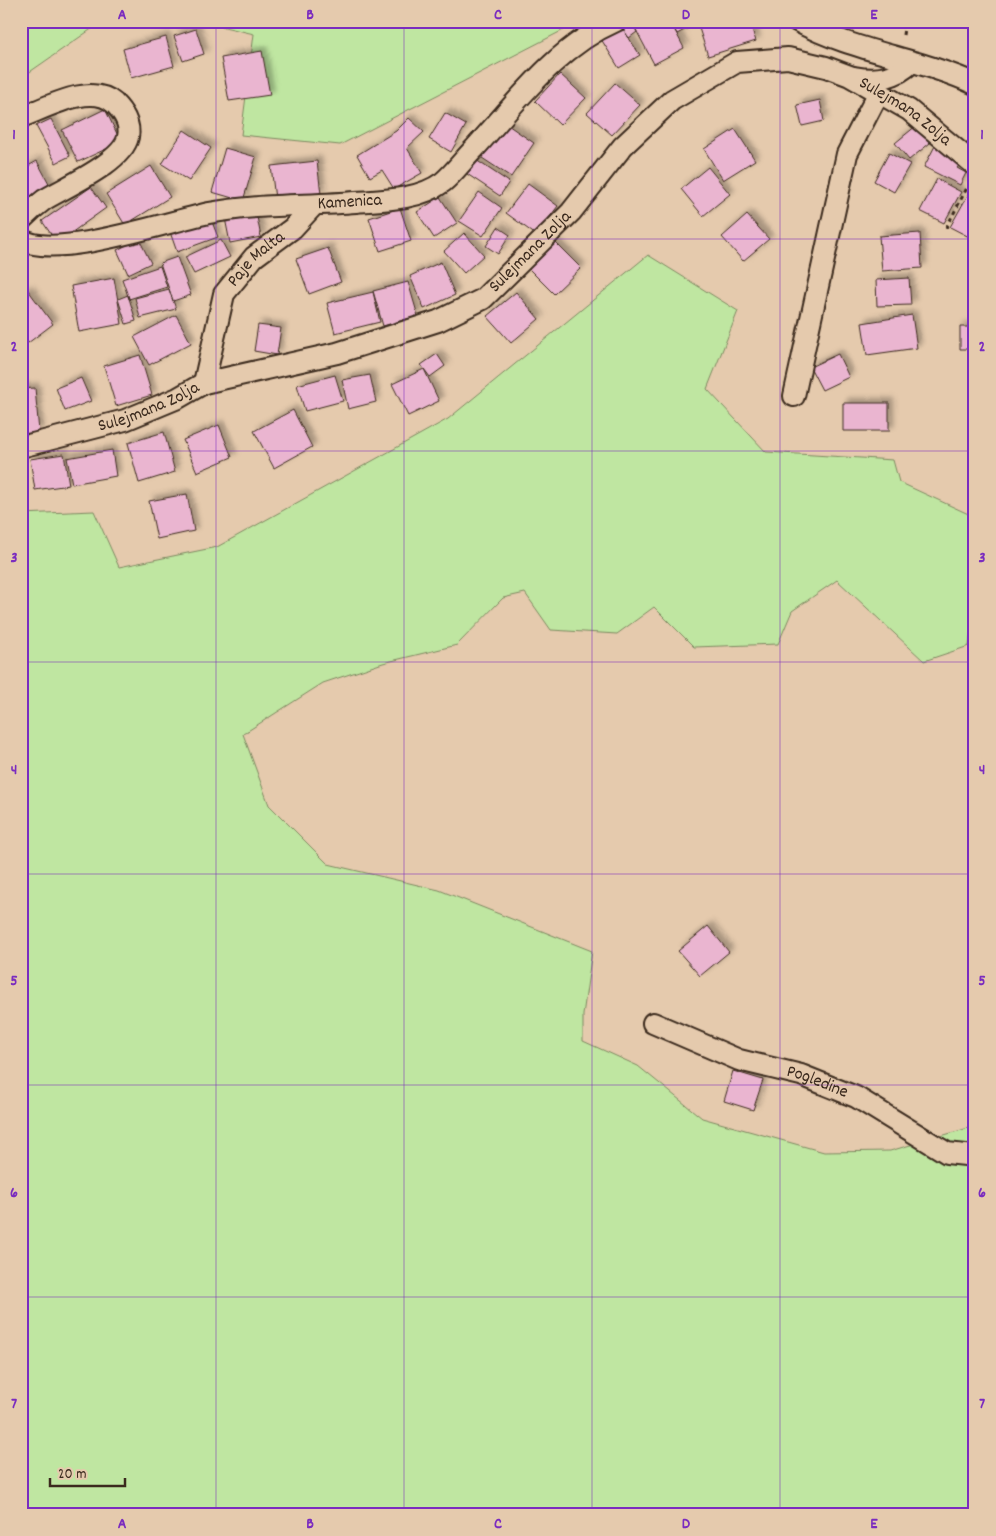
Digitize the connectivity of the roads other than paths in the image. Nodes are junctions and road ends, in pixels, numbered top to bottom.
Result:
1 (616, 21) edge
2 (797, 21) edge
3 (912, 62) junction
4 (850, 76) junction
5 (975, 84) edge
6 (878, 94) junction
7 (21, 117) edge
8 (973, 172) edge
9 (314, 205) junction
10 (21, 220) edge
11 (21, 239) edge
12 (204, 383) junction
13 (794, 396) dead end
14 (21, 447) edge
15 (652, 1022) dead end
16 (975, 1156) edge

1 - 9 street, Kamenica
2 - 3 street
3 - 4 street
3 - 5 street
4 - 6 street, Sulejmana Zolja
4 - 12 street, Sulejmana Zolja
6 - 8 street, Sulejmana Zolja
6 - 13 street
7 - 10 street
9 - 11 street, Kamenica
9 - 12 street, Paje Malta
12 - 14 street, Sulejmana Zolja
15 - 16 street, Pogledine

